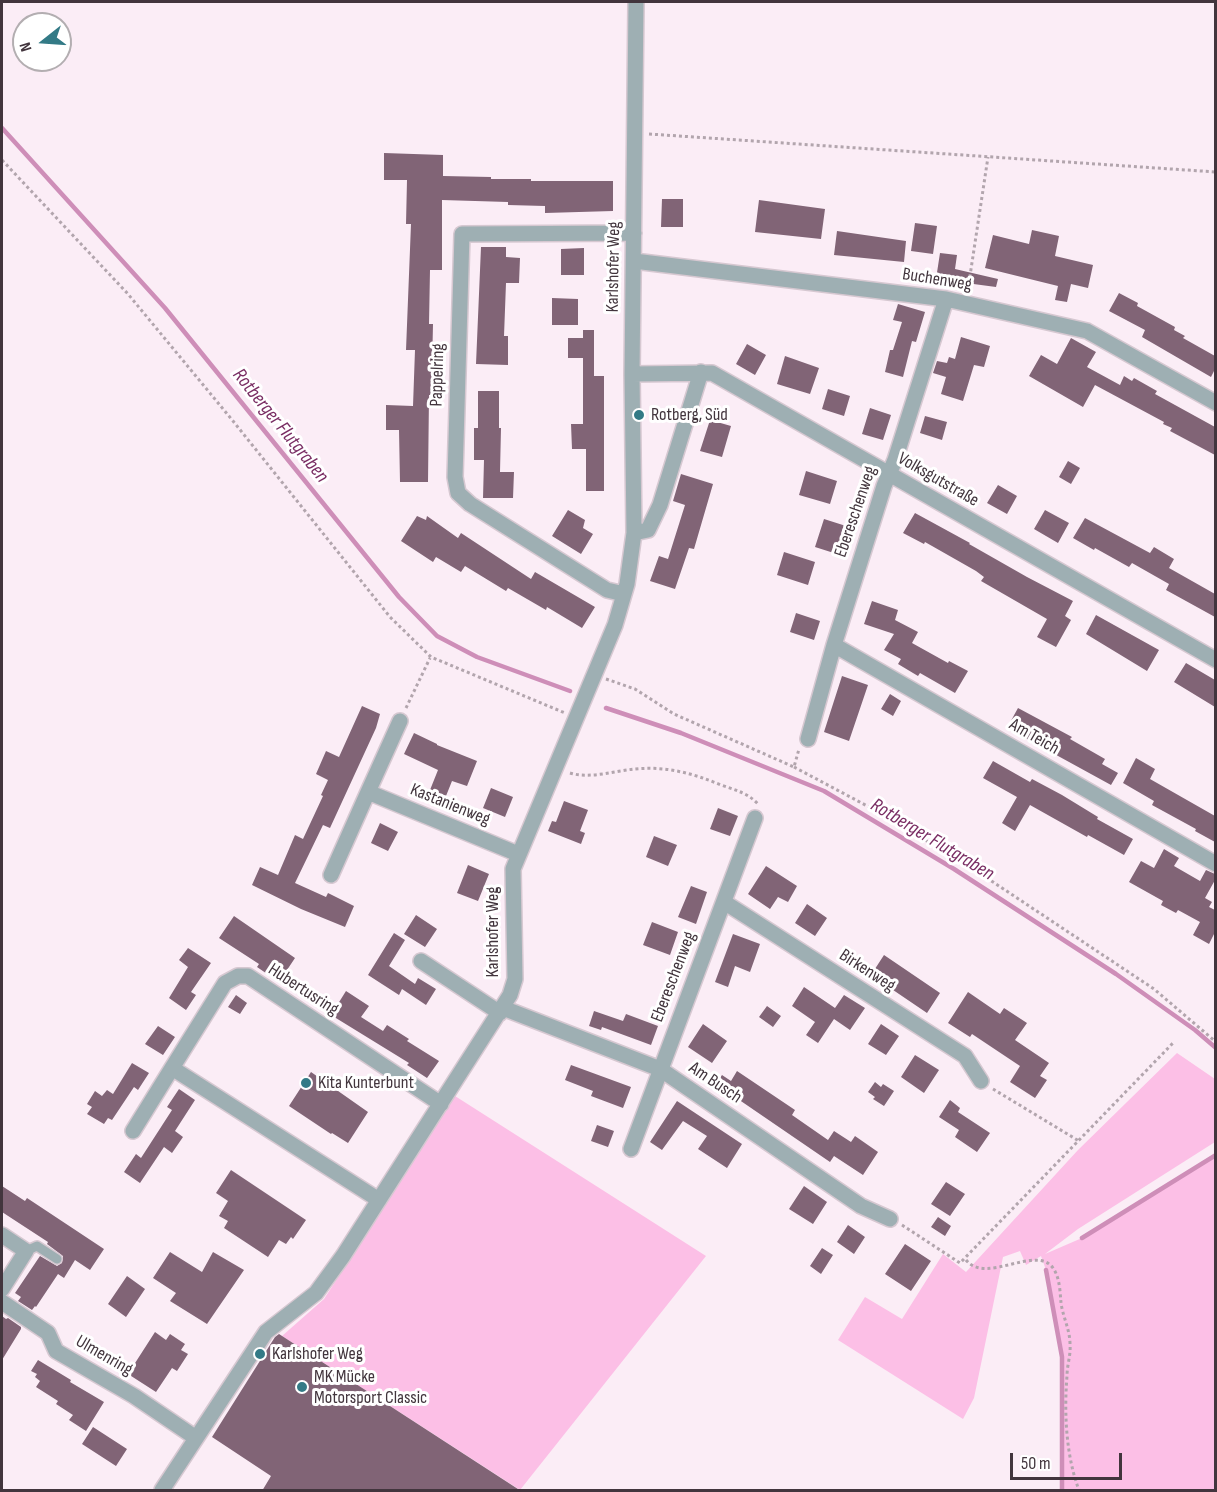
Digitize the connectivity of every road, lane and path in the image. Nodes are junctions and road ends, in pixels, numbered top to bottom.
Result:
1 (636, 2) edge
2 (635, 133) junction
3 (988, 156) junction
4 (2, 160) edge
5 (1215, 172) edge
6 (634, 233) junction
7 (634, 261) junction
8 (946, 299) junction
9 (966, 303) junction
10 (701, 372) junction
11 (632, 374) junction
12 (1215, 403) edge
13 (889, 475) junction
14 (634, 533) junction
15 (624, 594) junction
16 (834, 645) junction
17 (431, 657) junction
18 (1215, 660) edge
19 (592, 678) junction
20 (577, 712) junction
21 (400, 721) joint
22 (808, 739) joint
23 (555, 766) junction
24 (794, 767) junction
25 (368, 792) junction
26 (755, 818) joint
27 (518, 854) junction
28 (1215, 864) edge
29 (332, 875) dead end
30 (724, 902) junction
31 (421, 961) dead end
32 (501, 1011) junction
33 (1215, 1042) edge
34 (1173, 1043) dead end
35 (171, 1068) junction
36 (660, 1069) junction
37 (981, 1081) joint
38 (441, 1104) junction
39 (133, 1131) dead end
40 (1079, 1140) junction
41 (631, 1149) dead end
42 (379, 1200) junction
43 (890, 1219) joint
44 (2, 1235) edge
45 (26, 1251) junction
46 (57, 1258) dead end
47 (966, 1260) junction
48 (2, 1289) edge
49 (2, 1302) edge
50 (196, 1438) junction
51 (162, 1491) edge
52 (1079, 1491) edge

1 - 2 street, Karlshofer Weg
2 - 3 path
2 - 6 street, Karlshofer Weg
3 - 5 path
3 - 9 path
4 - 17 path
6 - 7 street, Karlshofer Weg
6 - 15 street, Pappelring
7 - 8 street, Buchenweg
7 - 11 street, Karlshofer Weg
8 - 9 street, Buchenweg
8 - 13 street, Ebereschenweg
9 - 12 street, Buchenweg
10 - 11 street, Volksgutstraße
10 - 13 street, Volksgutstraße
10 - 14 street
11 - 14 street, Karlshofer Weg
13 - 16 street, Ebereschenweg
13 - 18 street, Volksgutstraße
14 - 15 street, Karlshofer Weg
15 - 19 street, Karlshofer Weg
16 - 22 street, Ebereschenweg
16 - 28 street, Am Teich
17 - 20 path
17 - 21 path
19 - 20 street, Karlshofer Weg
19 - 24 path
20 - 23 street, Karlshofer Weg
21 - 25 street
22 - 24 path
23 - 26 path
23 - 27 street, Karlshofer Weg
24 - 33 path
25 - 27 street, Kastanienweg
25 - 29 street
26 - 30 street, Ebereschenweg
27 - 32 street, Karlshofer Weg
30 - 36 street, Ebereschenweg
30 - 37 street, Birkenweg
31 - 32 street, Am Busch
32 - 36 street, Am Busch
32 - 38 street, Karlshofer Weg
34 - 40 path
35 - 38 street, Hubertusring
35 - 39 street, Hubertusring
35 - 42 street
36 - 41 street, Ebereschenweg
36 - 43 street, Am Busch
37 - 40 path
38 - 42 street, Karlshofer Weg
40 - 47 path
42 - 50 street, Karlshofer Weg
43 - 47 path
44 - 45 street
45 - 46 lane
45 - 48 street
47 - 52 path
49 - 50 street, Ulmenring
50 - 51 street, Karlshofer Weg

